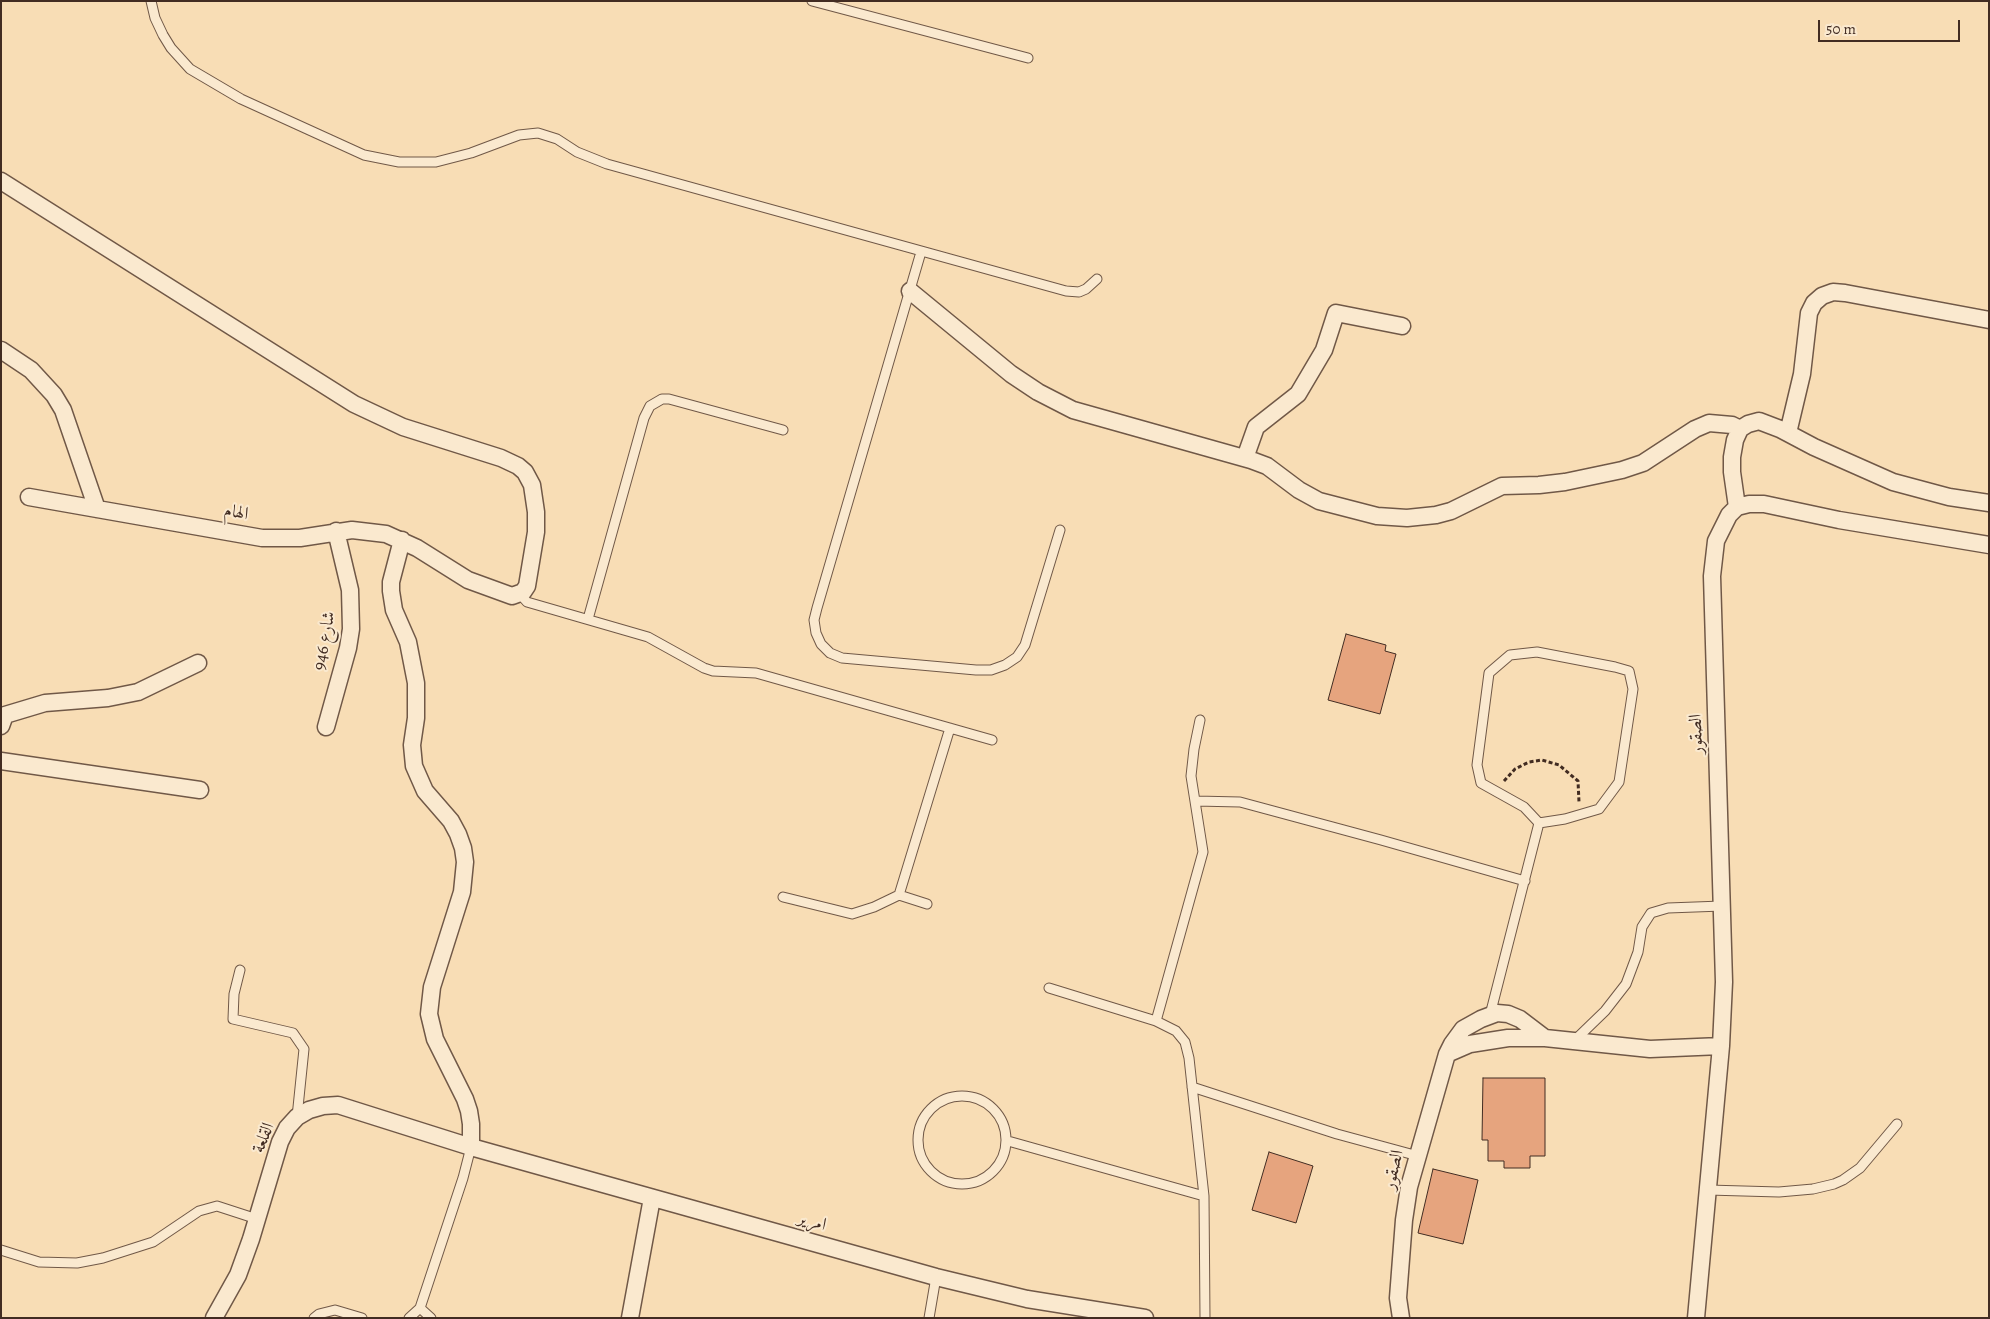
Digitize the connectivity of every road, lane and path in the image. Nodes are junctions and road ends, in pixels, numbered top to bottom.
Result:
1 (151, 1) edge
2 (812, 1) edge
3 (1028, 58) dead end
4 (1, 180) edge
5 (921, 252) junction
6 (1097, 279) dead end
7 (910, 291) junction
8 (1989, 320) edge
9 (1402, 326) dead end
10 (1, 350) edge
11 (1740, 429) junction
12 (783, 430) dead end
13 (1788, 433) junction
14 (1245, 458) junction
15 (29, 497) dead end
16 (1989, 504) edge
17 (1737, 507) junction
18 (97, 508) junction
19 (1060, 530) dead end
20 (336, 531) junction
21 (402, 540) junction
22 (1989, 545) edge
23 (520, 594) junction
24 (588, 619) junction
25 (198, 663) dead end
26 (3, 717) edge
27 (1200, 720) dead end
28 (326, 727) dead end
29 (950, 728) junction
30 (992, 740) dead end
31 (1, 761) edge
32 (200, 790) dead end
33 (1495, 791) junction
34 (1196, 801) junction
35 (1580, 815) junction
36 (1539, 823) junction
37 (1524, 881) junction
38 (898, 894) junction
39 (783, 897) dead end
40 (928, 904) dead end
41 (1722, 906) junction
42 (240, 970) dead end
43 (1049, 988) dead end
44 (1490, 1015) junction
45 (1156, 1021) junction
46 (1545, 1038) junction
47 (1574, 1041) junction
48 (1721, 1046) junction
49 (1447, 1054) junction
50 (1192, 1087) junction
51 (297, 1118) junction
52 (1897, 1124) dead end
53 (1008, 1141) junction
54 (472, 1147) junction
55 (1418, 1156) junction
56 (1708, 1190) junction
57 (1204, 1196) junction
58 (652, 1198) junction
59 (258, 1219) junction
60 (1, 1250) edge
61 (936, 1277) junction
62 (1398, 1298) junction
63 (420, 1308) junction
64 (214, 1318) edge
65 (314, 1318) edge
66 (362, 1318) edge
67 (410, 1318) edge
68 (431, 1318) edge
69 (630, 1318) edge
70 (929, 1318) edge
71 (1145, 1318) edge
72 (1205, 1318) edge
73 (1389, 1318) edge
74 (1402, 1318) edge
75 (1696, 1318) edge

1 - 5 lane
2 - 3 lane
4 - 23 street
5 - 6 lane
5 - 7 lane
7 - 14 street
7 - 19 lane
8 - 13 street
9 - 14 street
10 - 18 street
11 - 13 street
11 - 14 street
11 - 17 street
12 - 24 lane
13 - 16 street
15 - 18 street, الهام
17 - 22 street
17 - 41 street, الصقور
18 - 20 street, الهام
20 - 21 street, الهام
20 - 28 street, شارع 946
21 - 23 street, الهام
21 - 54 street
23 - 24 lane
24 - 29 lane
25 - 26 street
27 - 34 lane
29 - 30 lane
29 - 38 lane
31 - 32 street
33 - 35 path
33 - 35 lane
33 - 36 lane
34 - 37 lane
34 - 45 lane
35 - 36 lane
36 - 37 lane
37 - 44 lane
38 - 39 lane
38 - 40 lane
41 - 47 lane
41 - 48 street, الصقور
42 - 51 lane
43 - 45 lane
44 - 46 street
44 - 49 street, الصقور
45 - 50 lane
46 - 47 street
46 - 49 street
47 - 48 street
48 - 56 street, الصقور
49 - 55 street, الصقور
50 - 55 lane
50 - 57 lane
51 - 54 street, القلعة
51 - 59 street, القلعة
52 - 56 lane
53 - 53 lane
53 - 57 lane
54 - 58 street, امرير
54 - 63 lane
55 - 62 street, الصقور
56 - 75 street, الصقور
57 - 72 lane
58 - 61 street, امرير
58 - 69 street
59 - 60 lane
59 - 64 street, القلعة
61 - 70 lane
61 - 71 street, امرير
62 - 73 street, الصقور
62 - 74 street, الصقور
63 - 67 lane
63 - 68 lane
65 - 66 lane

